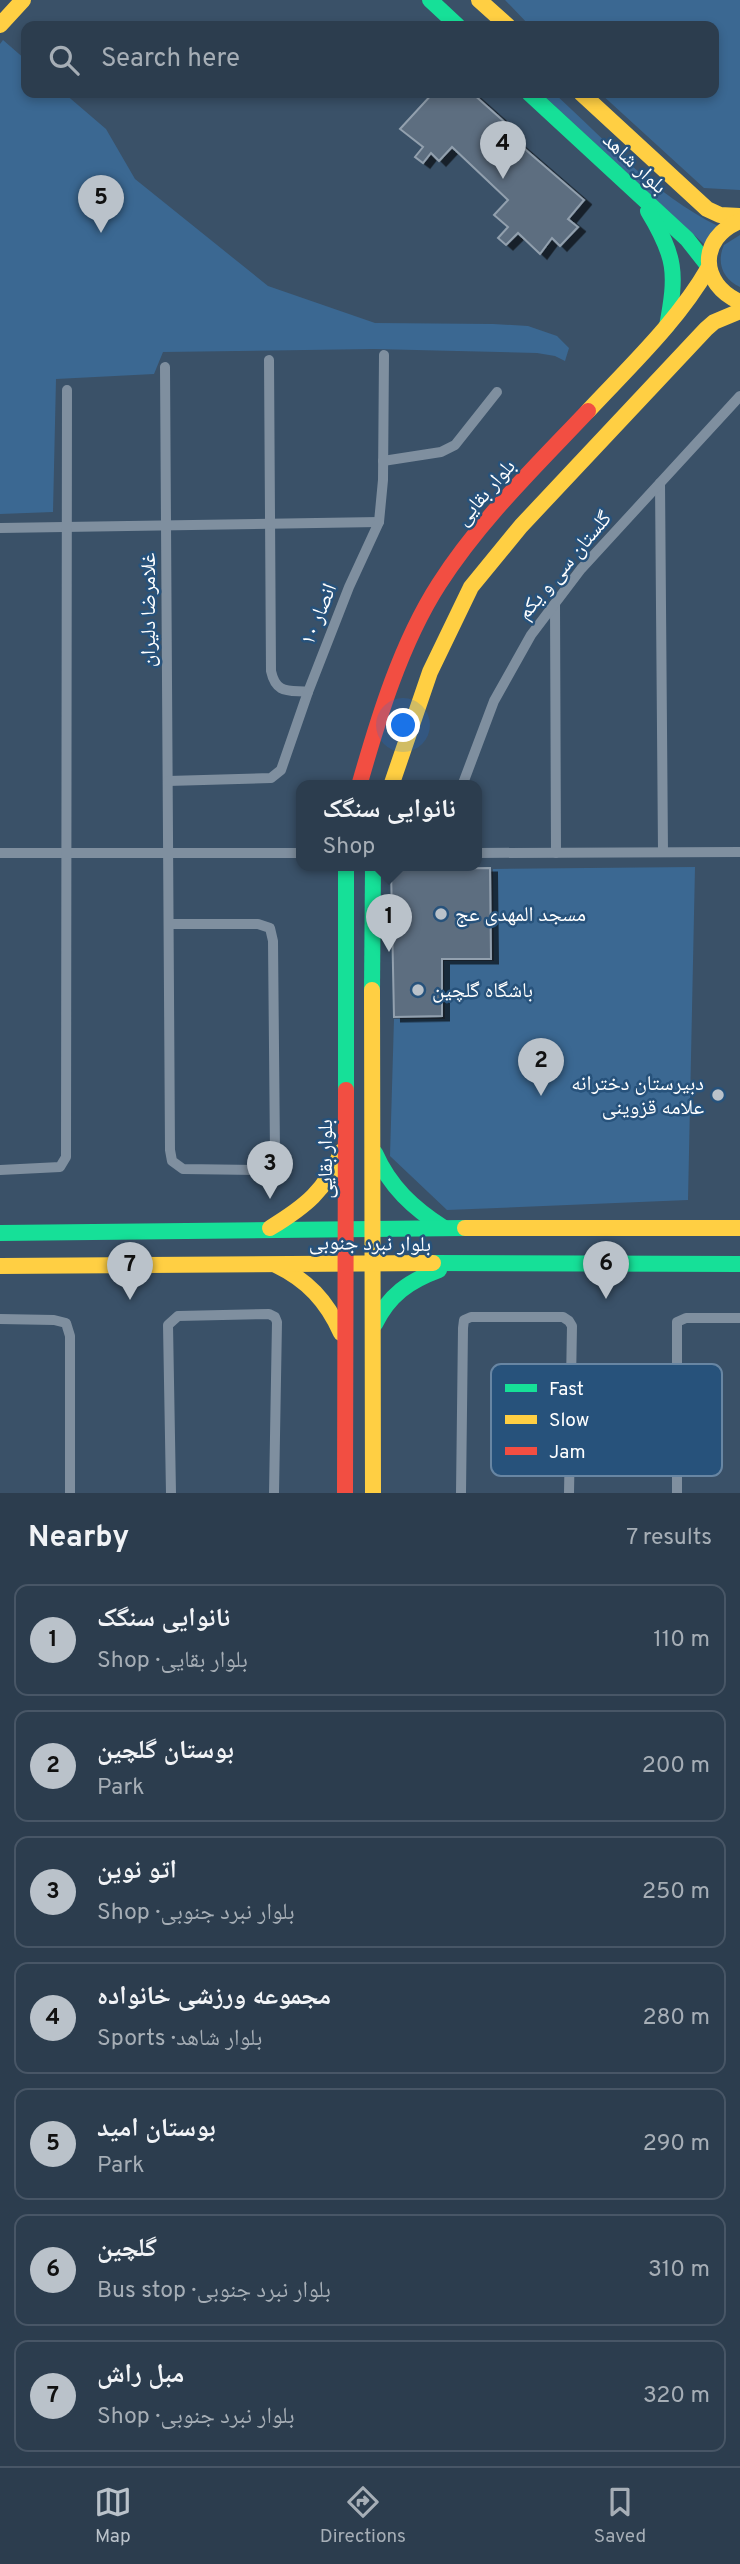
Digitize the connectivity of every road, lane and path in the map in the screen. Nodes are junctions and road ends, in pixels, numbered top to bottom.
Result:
1 (23, 0) edge
2 (430, 0) edge
3 (479, 0) edge
4 (453, 21) edge
5 (502, 21) edge
6 (0, 24) edge
7 (534, 98) edge
8 (586, 98) edge
9 (635, 192) junction
10 (740, 218) edge
11 (709, 267) junction
12 (740, 302) edge
13 (740, 312) edge
14 (667, 326) junction
15 (384, 355) dead end
16 (269, 360) dead end
17 (165, 366) dead end
18 (67, 390) dead end
19 (497, 392) dead end
20 (740, 396) edge
21 (383, 461) junction
22 (660, 483) junction
23 (379, 522) junction
24 (271, 524) junction
25 (167, 526) junction
26 (0, 528) edge
27 (66, 528) junction
28 (555, 604) junction
29 (308, 692) junction
30 (168, 780) junction
31 (361, 780) edge
32 (393, 780) edge
33 (464, 780) edge
34 (663, 852) junction
35 (740, 852) edge
36 (0, 853) edge
37 (66, 853) junction
38 (168, 853) junction
39 (296, 853) edge
40 (482, 853) edge
41 (556, 853) junction
42 (346, 871) edge
43 (373, 871) edge
44 (169, 924) junction
45 (346, 1142) junction
46 (372, 1144) junction
47 (0, 1170) edge
48 (345, 1228) junction
49 (372, 1228) junction
50 (444, 1228) junction
51 (740, 1228) edge
52 (269, 1229) junction
53 (0, 1233) edge
54 (273, 1263) junction
55 (344, 1264) junction
56 (740, 1264) edge
57 (371, 1265) junction
58 (458, 1265) junction
59 (0, 1266) edge
60 (740, 1318) edge
61 (0, 1319) edge
62 (374, 1327) junction
63 (345, 1343) junction
64 (571, 1364) edge
65 (677, 1364) edge
66 (70, 1493) edge
67 (171, 1493) edge
68 (274, 1493) edge
69 (345, 1493) edge
70 (373, 1493) edge
71 (461, 1493) edge

1 - 6 main road
2 - 4 main road
3 - 5 main road
7 - 9 main road, بلوار شاهد
8 - 10 main road, بلوار شاهد
9 - 11 main road, بلوار شاهد
9 - 14 main road
10 - 11 main road, بلوار بقایی
11 - 12 main road, بلوار شاهد
11 - 14 main road, بلوار بقایی
13 - 32 main road
14 - 31 main road, بلوار بقایی
15 - 21 street, انصار ۱۰
16 - 24 street
17 - 25 street, غلامرضا دلیران
18 - 27 street
19 - 21 street
20 - 22 street, گلستان سی و یکم
21 - 23 street, انصار ۱۰
22 - 28 street, گلستان سی و یکم
22 - 34 street
23 - 24 street
23 - 29 street, انصار ۱۰
24 - 25 street
24 - 29 street
25 - 27 street
25 - 30 street, غلامرضا دلیران
26 - 27 street
27 - 37 street
28 - 33 street, گلستان سی و یکم
28 - 41 street
29 - 30 street, انصار ۱۰
30 - 38 street, غلامرضا دلیران
34 - 35 street
34 - 41 street
36 - 37 street
37 - 38 street
37 - 47 street
38 - 39 street
38 - 44 street, غلامرضا دلیران
40 - 41 street
42 - 45 main road, بلوار بقایی
43 - 46 main road
44 - 44 street, غلامرضا دلیران
45 - 48 main road, بلوار بقایی
45 - 52 main road
46 - 49 main road
46 - 50 main road
48 - 49 main road, بلوار نبرد جنوبی
48 - 52 main road, بلوار نبرد جنوبی
48 - 55 main road, بلوار بقایی
49 - 50 main road, بلوار نبرد جنوبی
49 - 57 main road
50 - 51 main road, بلوار نبرد جنوبی
52 - 53 main road, بلوار نبرد جنوبی
54 - 55 main road, بلوار نبرد جنوبی
54 - 59 main road, بلوار نبرد جنوبی
54 - 63 main road
55 - 57 main road, بلوار نبرد جنوبی
55 - 63 main road, بلوار بقایی
56 - 58 main road, بلوار نبرد جنوبی
57 - 58 main road, بلوار نبرد جنوبی
57 - 62 main road
58 - 62 main road
60 - 65 street
61 - 66 street
62 - 70 main road
63 - 69 main road, بلوار بقایی
64 - 71 street
67 - 68 street

